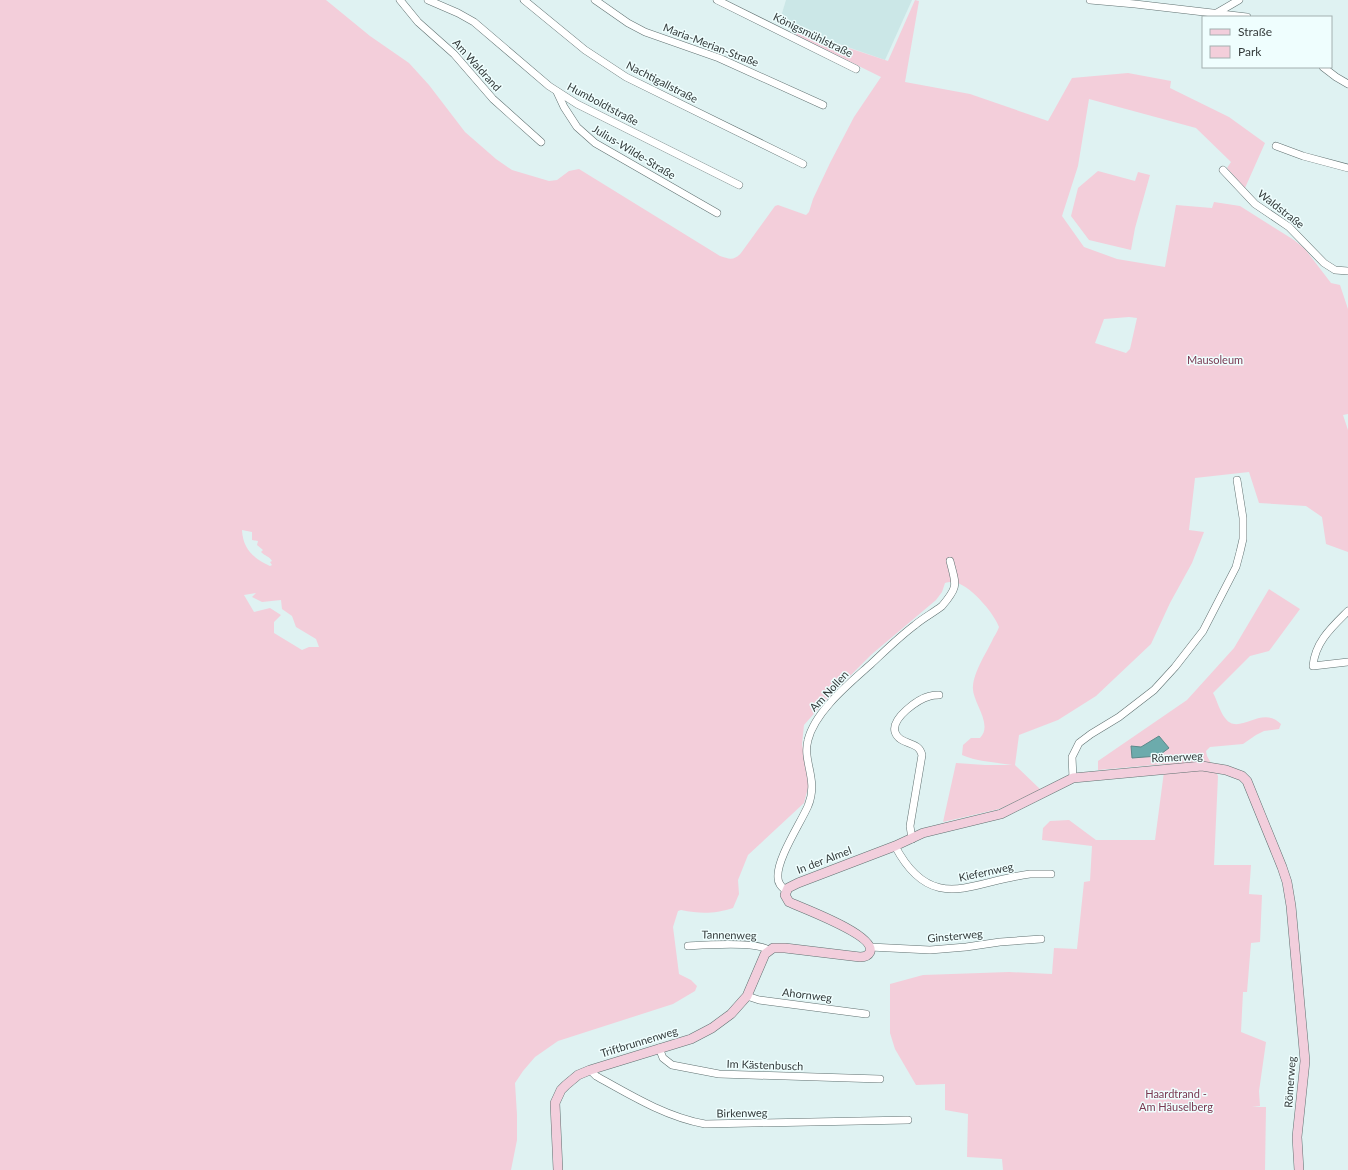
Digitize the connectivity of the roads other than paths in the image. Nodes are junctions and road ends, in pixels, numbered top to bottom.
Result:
1 (400, 0) edge
2 (428, 0) edge
3 (524, 0) edge
4 (595, 0) edge
5 (717, 0) edge
6 (1090, 0) edge
7 (1239, 0) edge
8 (1215, 14) junction
9 (1236, 16) edge
10 (1324, 68) edge
11 (856, 69) dead end
12 (1348, 84) edge
13 (557, 92) junction
14 (823, 105) dead end
15 (541, 142) dead end
16 (1276, 146) dead end
17 (803, 164) dead end
18 (1348, 168) edge
19 (1224, 170) dead end
20 (739, 185) dead end
21 (717, 213) dead end
22 (1348, 271) edge
23 (1237, 480) dead end
24 (950, 561) dead end
25 (1348, 611) edge
26 (1348, 662) edge
27 (939, 696) dead end
28 (1073, 778) junction
29 (912, 839) junction
30 (895, 846) junction
31 (1051, 874) dead end
32 (786, 890) junction
33 (1041, 939) dead end
34 (688, 946) dead end
35 (870, 947) junction
36 (768, 950) junction
37 (746, 996) junction
38 (866, 1014) dead end
39 (659, 1048) junction
40 (590, 1070) junction
41 (880, 1079) dead end
42 (908, 1120) dead end
43 (558, 1170) edge
44 (1298, 1170) edge

1 - 15 street, Am Waldrand
2 - 13 street, Humboldtstraße
3 - 17 street, Nachtigallstraße
4 - 14 street, Maria-Merian-Straße
5 - 11 street, Königsmühlstraße
6 - 8 street
7 - 8 street
8 - 9 street
10 - 12 street
13 - 20 street, Humboldtstraße
13 - 21 street, Julius-Wilde-Straße
16 - 18 street
19 - 22 street, Waldstraße
23 - 28 street
24 - 32 street, Am Nollen
25 - 26 street
27 - 29 street
28 - 29 street, In der Almel
28 - 44 street, Römerweg
29 - 30 street, In der Almel
30 - 31 street, Kiefernweg
30 - 32 street, In der Almel
32 - 35 street
33 - 35 street, Ginsterweg
34 - 36 street, Tannenweg
35 - 36 street
36 - 37 street, Triftbrunnenweg
37 - 38 street, Ahornweg
37 - 39 street, Triftbrunnenweg
39 - 40 street, Triftbrunnenweg
39 - 41 street, Im Kästenbusch
40 - 42 street, Birkenweg
40 - 43 street, Triftbrunnenweg

